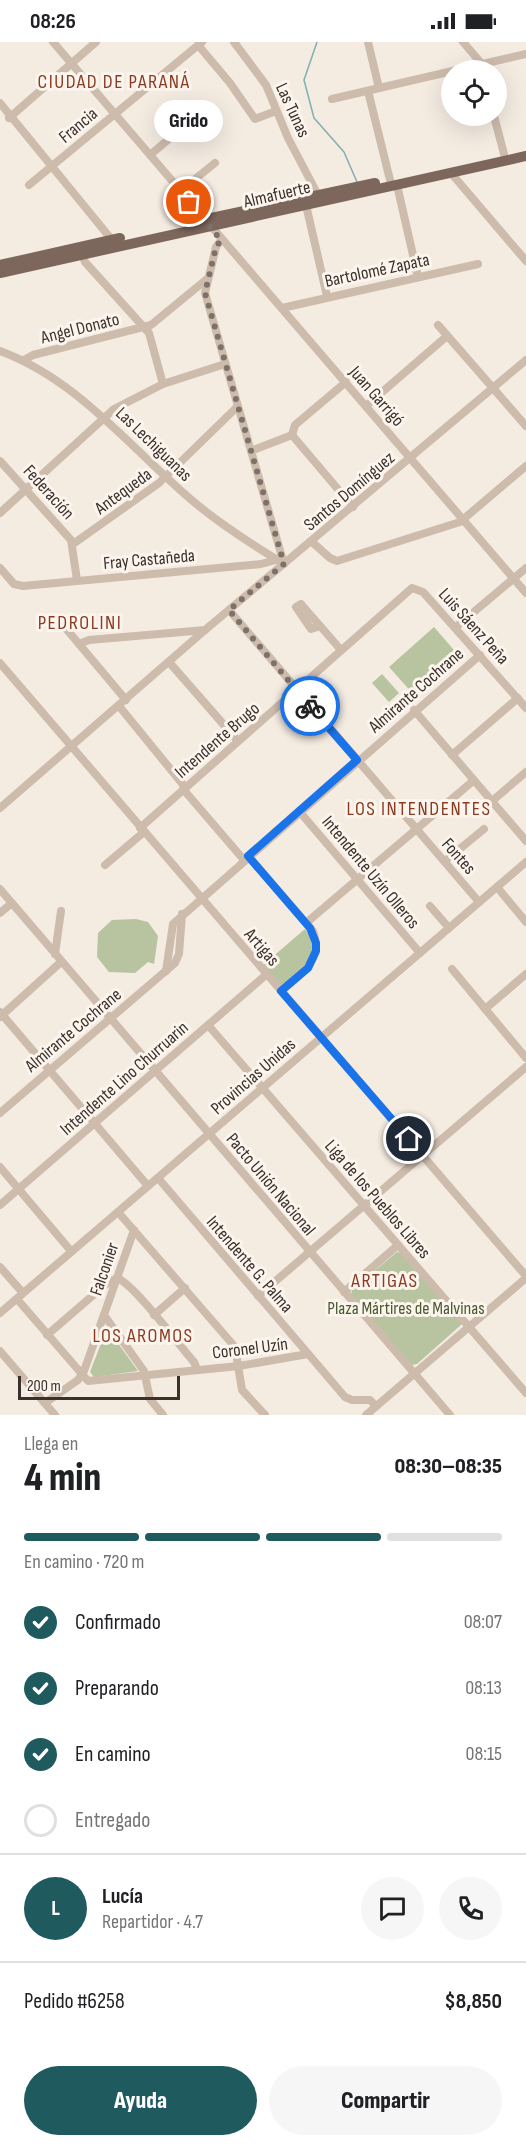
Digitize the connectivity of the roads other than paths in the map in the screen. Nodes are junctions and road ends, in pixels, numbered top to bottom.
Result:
1 (53, 42) edge
2 (96, 42) edge
3 (234, 42) edge
4 (368, 42) edge
5 (462, 42) edge
6 (200, 44) edge
7 (526, 54) edge
8 (476, 60) edge
9 (506, 60) edge
10 (71, 63) junction
11 (441, 75) edge
12 (379, 88) junction
13 (368, 91) junction
14 (332, 99) dead end
15 (0, 104) edge
16 (276, 111) junction
17 (114, 114) junction
18 (9, 118) junction
19 (189, 122) dead end
20 (497, 126) edge
21 (526, 149) edge
22 (504, 154) junction
23 (150, 155) junction
24 (526, 156) edge
25 (215, 162) dead end
26 (53, 166) junction
27 (451, 173) junction
28 (393, 182) junction
29 (28, 185) dead end
30 (180, 191) junction
31 (318, 195) junction
32 (306, 205) junction
33 (207, 223) junction
34 (112, 240) junction
35 (221, 240) junction
36 (82, 254) junction
37 (526, 261) edge
38 (478, 264) dead end
39 (0, 265) edge
40 (0, 273) edge
41 (418, 277) junction
42 (207, 279) junction
43 (327, 296) junction
44 (282, 308) junction
45 (438, 325) dead end
46 (143, 327) junction
47 (447, 336) junction
48 (0, 351) edge
49 (24, 360) junction
50 (526, 360) edge
51 (225, 364) junction
52 (346, 382) junction
53 (163, 384) junction
54 (494, 388) junction
55 (366, 406) junction
56 (237, 407) junction
57 (104, 417) junction
58 (526, 426) edge
59 (292, 435) junction
60 (251, 451) junction
61 (411, 458) junction
62 (0, 461) edge
63 (526, 466) edge
64 (167, 477) junction
65 (27, 489) junction
66 (354, 507) junction
67 (0, 513) edge
68 (464, 520) junction
69 (312, 542) junction
70 (73, 544) junction
71 (276, 560) junction
72 (284, 564) junction
73 (0, 568) edge
74 (526, 568) edge
75 (514, 578) junction
76 (77, 580) junction
77 (423, 592) joint
78 (526, 593) edge
79 (229, 610) junction
80 (63, 625) dead end
81 (320, 626) dead end
82 (456, 627) junction
83 (205, 630) junction
84 (79, 644) junction
85 (341, 650) junction
86 (480, 655) junction
87 (169, 662) junction
88 (0, 663) edge
89 (296, 690) junction
90 (518, 699) junction
91 (126, 700) junction
92 (119, 706) junction
93 (526, 708) edge
94 (414, 710) junction
95 (237, 741) junction
96 (71, 746) junction
97 (452, 755) junction
98 (357, 760) junction
99 (526, 772) edge
100 (473, 781) junction
101 (184, 788) junction
102 (492, 801) junction
103 (0, 808) edge
104 (299, 811) junction
105 (484, 829) dead end
106 (142, 830) junction
107 (417, 830) junction
108 (526, 841) edge
109 (246, 858) junction
110 (445, 861) junction
111 (526, 862) edge
112 (105, 865) dead end
113 (359, 880) junction
114 (497, 887) junction
115 (0, 889) edge
116 (201, 898) junction
117 (479, 902) junction
118 (12, 903) junction
119 (430, 906) dead end
120 (62, 911) dead end
121 (0, 913) edge
122 (526, 922) edge
123 (306, 923) junction
124 (449, 928) junction
125 (420, 953) junction
126 (56, 954) junction
127 (62, 962) junction
128 (452, 969) dead end
129 (526, 974) edge
130 (267, 975) junction
131 (281, 991) junction
132 (485, 1009) junction
133 (1, 1015) edge
134 (110, 1018) junction
135 (208, 1025) junction
136 (321, 1038) junction
137 (526, 1058) edge
138 (526, 1066) edge
139 (49, 1071) junction
140 (155, 1071) junction
141 (262, 1088) junction
142 (0, 1113) edge
143 (94, 1123) junction
144 (209, 1134) junction
145 (423, 1155) junction
146 (0, 1167) edge
147 (158, 1178) junction
148 (148, 1186) junction
149 (19, 1188) junction
150 (0, 1205) edge
151 (364, 1206) junction
152 (118, 1212) junction
153 (134, 1230) junction
154 (398, 1245) junction
155 (71, 1251) junction
156 (309, 1251) junction
157 (0, 1267) edge
158 (526, 1277) edge
159 (117, 1278) junction
160 (185, 1288) junction
161 (344, 1292) junction
162 (20, 1296) junction
163 (258, 1296) junction
164 (0, 1313) edge
165 (104, 1315) junction
166 (154, 1315) junction
167 (469, 1326) junction
168 (47, 1335) junction
169 (0, 1351) edge
170 (308, 1354) junction
171 (239, 1366) junction
172 (197, 1370) junction
173 (414, 1373) junction
174 (81, 1376) junction
175 (146, 1376) junction
176 (526, 1393) edge
177 (376, 1406) junction
178 (49, 1410) edge
179 (163, 1415) edge
180 (265, 1415) edge
181 (366, 1415) edge
182 (450, 1415) edge

1 - 10 street, Juan Garrigó
2 - 10 street
3 - 16 street, Las Tunas
4 - 12 street
5 - 8 street
6 - 16 street
6 - 17 street, Francia
7 - 9 street
10 - 17 street, Juan Garrigó
10 - 18 street
11 - 12 street
12 - 13 street
13 - 14 street
13 - 28 street
15 - 18 street
16 - 31 street, Las Tunas
17 - 23 street, Juan Garrigó
17 - 26 street, Francia
18 - 26 street
19 - 23 street
20 - 22 street
21 - 22 main road, Almafuerte
22 - 28 main road, Almafuerte
23 - 30 street, Juan Garrigó
24 - 27 main road, Almafuerte
25 - 30 street
26 - 29 street, Francia
26 - 34 street
27 - 28 main road, Almafuerte
27 - 37 street
28 - 31 main road, Almafuerte
28 - 32 main road, Almafuerte
28 - 41 street
30 - 33 street, Juan Garrigó
31 - 33 main road, Almafuerte
32 - 33 main road, Almafuerte
32 - 43 street
33 - 34 main road, Almafuerte
33 - 35 street, Juan Garrigó
33 - 36 main road, Almafuerte
34 - 39 main road, Almafuerte
35 - 42 street
35 - 44 street, Juan Garrigó
36 - 40 main road, Almafuerte
36 - 46 street
38 - 41 street, Bartolomé Zapata
41 - 43 street, Bartolomé Zapata
42 - 46 street, Angel Donato
42 - 51 street
43 - 44 street, Bartolomé Zapata
44 - 52 street, Juan Garrigó
45 - 47 street
46 - 49 street, Angel Donato
46 - 53 street
47 - 54 street
47 - 55 street
48 - 49 street, Las Lechiguanas
49 - 57 street, Las Lechiguanas
50 - 54 street, Santos Domínguez
51 - 53 street
51 - 56 street
52 - 55 street, Juan Garrigó
52 - 59 street
53 - 57 street
54 - 58 street
54 - 61 street, Santos Domínguez
55 - 61 street, Juan Garrigó
56 - 60 street
56 - 64 street, Antequeda
57 - 64 street, Las Lechiguanas
57 - 65 street
59 - 60 street
59 - 66 street
60 - 72 street
61 - 66 street, Santos Domínguez
61 - 68 street, Juan Garrigó
62 - 65 street, Federación
63 - 68 street
64 - 70 street, Antequeda
64 - 71 street, Las Lechiguanas
65 - 67 street
65 - 70 street, Federación
66 - 69 street, Santos Domínguez
68 - 69 street
68 - 75 street, Juan Garrigó
69 - 72 street, Santos Domínguez
70 - 76 street, Federación
71 - 72 street, Las Lechiguanas
71 - 76 street, Fray Castañeda
72 - 79 street, Santos Domínguez
73 - 76 street, Fray Castañeda
74 - 75 street, Almirante Cochrane
75 - 78 street, Juan Garrigó
75 - 82 street, Almirante Cochrane
77 - 82 street, Luis Sáenz Peña
77 - 85 street, Intendente Brugo
79 - 83 street, Santos Domínguez
79 - 89 street, Fontes
80 - 84 street
81 - 85 street
82 - 86 street, Luis Sáenz Peña
83 - 84 street
83 - 87 street, Santos Domínguez
84 - 91 street
85 - 89 street, Intendente Brugo
86 - 90 street, Luis Sáenz Peña
86 - 94 street, Almirante Cochrane
87 - 91 street, Santos Domínguez
87 - 95 street
88 - 96 street, Artigas
89 - 95 street, Intendente Brugo
89 - 98 street, Fontes
90 - 93 street, Luis Sáenz Peña
90 - 97 street
91 - 92 street, Santos Domínguez
92 - 96 street, Santos Domínguez
92 - 101 street
94 - 97 street
94 - 98 street, Almirante Cochrane
95 - 101 street, Intendente Brugo
96 - 103 street, Santos Domínguez
96 - 106 street, Artigas
97 - 100 street
98 - 104 street, Almirante Cochrane
98 - 107 street, Fontes
99 - 102 street
100 - 102 street
100 - 107 street
101 - 106 street, Intendente Brugo
101 - 109 street
102 - 108 street
104 - 109 street, Almirante Cochrane
104 - 113 street, Intendente Uzín Olleros
105 - 110 street
106 - 112 street, Intendente Brugo
106 - 116 street, Artigas
107 - 110 street, Fontes
107 - 113 street
109 - 116 street, Almirante Cochrane
109 - 123 street
110 - 117 street, Fontes
111 - 114 street, Provincias Unidas
113 - 123 street
113 - 125 street, Intendente Uzín Olleros
114 - 117 street, Provincias Unidas
114 - 122 street
115 - 118 street, Pacto Unión Nacional
116 - 130 street, Artigas
116 - 134 street, Almirante Cochrane
117 - 124 street, Provincias Unidas
118 - 121 street
118 - 126 street, Pacto Unión Nacional
119 - 124 street
120 - 126 street
123 - 131 street
124 - 125 street, Provincias Unidas
125 - 136 street, Provincias Unidas
126 - 127 street, Pacto Unión Nacional
127 - 133 street
127 - 134 street, Pacto Unión Nacional
128 - 132 street
129 - 132 street
130 - 131 street, Artigas
130 - 135 street, Intendente Lino Churruarin
131 - 136 street, Artigas
132 - 137 street
133 - 139 street
134 - 139 street, Almirante Cochrane
134 - 140 street, Pacto Unión Nacional
135 - 140 street, Intendente Lino Churruarin
135 - 141 street, Liga de los Pueblos Libres
136 - 141 street, Provincias Unidas
136 - 145 street, Artigas
138 - 145 street
139 - 142 street, Almirante Cochrane
139 - 143 street
140 - 143 street, Intendente Lino Churruarin
140 - 144 street, Pacto Unión Nacional
141 - 144 street, Provincias Unidas
141 - 151 street, Liga de los Pueblos Libres
143 - 148 street
143 - 149 street, Intendente Lino Churruarin
144 - 147 street, Provincias Unidas
144 - 156 street, Pacto Unión Nacional
145 - 151 street
145 - 158 street, Artigas
146 - 149 street
147 - 148 street, Provincias Unidas
147 - 163 street, Intendente G. Palma
148 - 152 street, Provincias Unidas
149 - 150 street, Intendente Lino Churruarin
149 - 155 street
151 - 154 street, Liga de los Pueblos Libres
151 - 156 street
152 - 153 street
152 - 155 street, Provincias Unidas
153 - 159 street, Falconier
153 - 160 street
154 - 161 street
154 - 167 street, Liga de los Pueblos Libres
155 - 162 street, Provincias Unidas
156 - 161 street, Pacto Unión Nacional
156 - 163 street
157 - 162 street
158 - 167 street
159 - 165 street, Falconier
159 - 166 street
159 - 168 street
160 - 166 street
160 - 171 street
161 - 173 street, Pacto Unión Nacional
162 - 164 street, Provincias Unidas
162 - 168 street
163 - 170 street, Intendente G. Palma
165 - 174 street, Falconier
165 - 175 street
166 - 172 street
167 - 173 street
167 - 176 street, Liga de los Pueblos Libres
168 - 174 street
169 - 178 street
170 - 171 street, Coronel Uzín
170 - 177 street, Intendente G. Palma
171 - 172 street, Coronel Uzín
171 - 180 street
172 - 175 street, Coronel Uzín
173 - 177 street
173 - 182 street, Pacto Unión Nacional
174 - 175 street, Coronel Uzín
174 - 178 street
175 - 179 street
177 - 181 street

